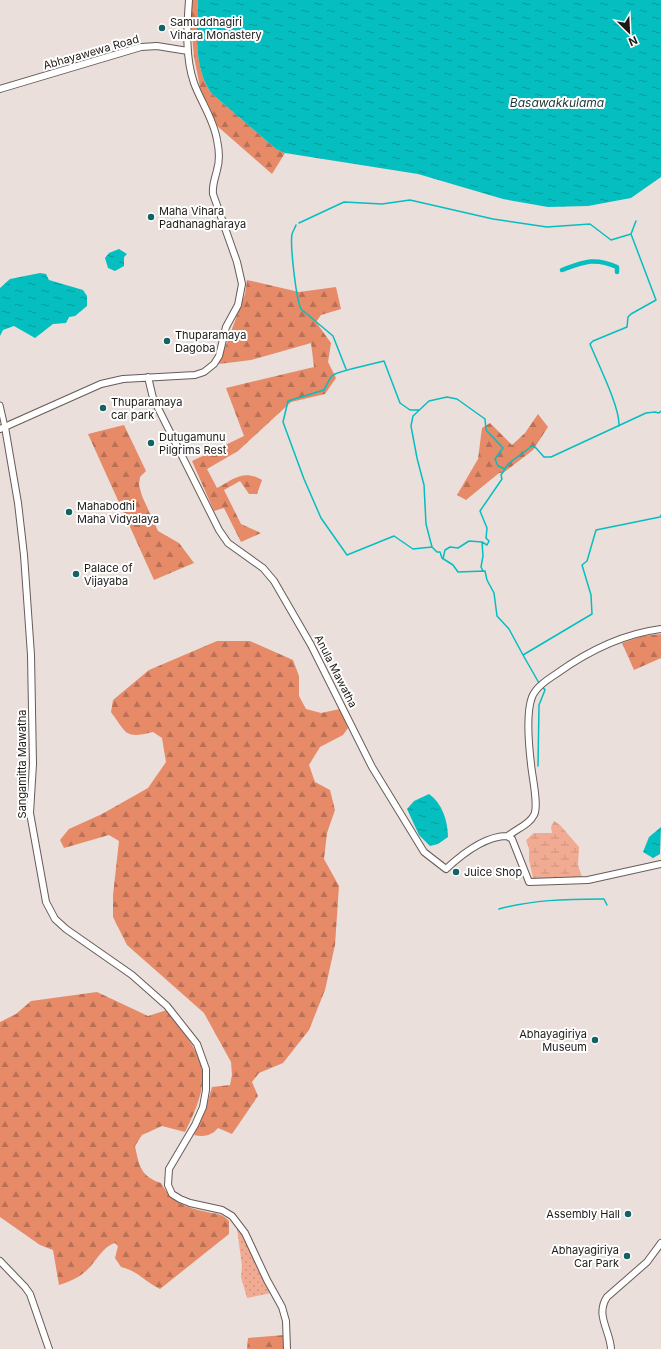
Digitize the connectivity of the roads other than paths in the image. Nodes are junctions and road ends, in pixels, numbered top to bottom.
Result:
1 (189, 0) edge
2 (188, 51) junction
3 (0, 89) edge
4 (148, 378) junction
5 (0, 405) edge
6 (2, 428) edge
7 (661, 629) edge
8 (508, 836) junction
9 (661, 864) edge
10 (661, 1243) edge
11 (0, 1261) edge
12 (49, 1349) edge
13 (287, 1349) edge
14 (611, 1349) edge

1 - 2 main road
2 - 3 main road, Abhayawewa Road
2 - 4 main road
4 - 6 main road
4 - 8 main road, Anula Mawatha
5 - 6 street
6 - 13 main road, Sangamitta Mawatha
7 - 8 main road
8 - 9 main road
10 - 14 main road
11 - 12 main road

